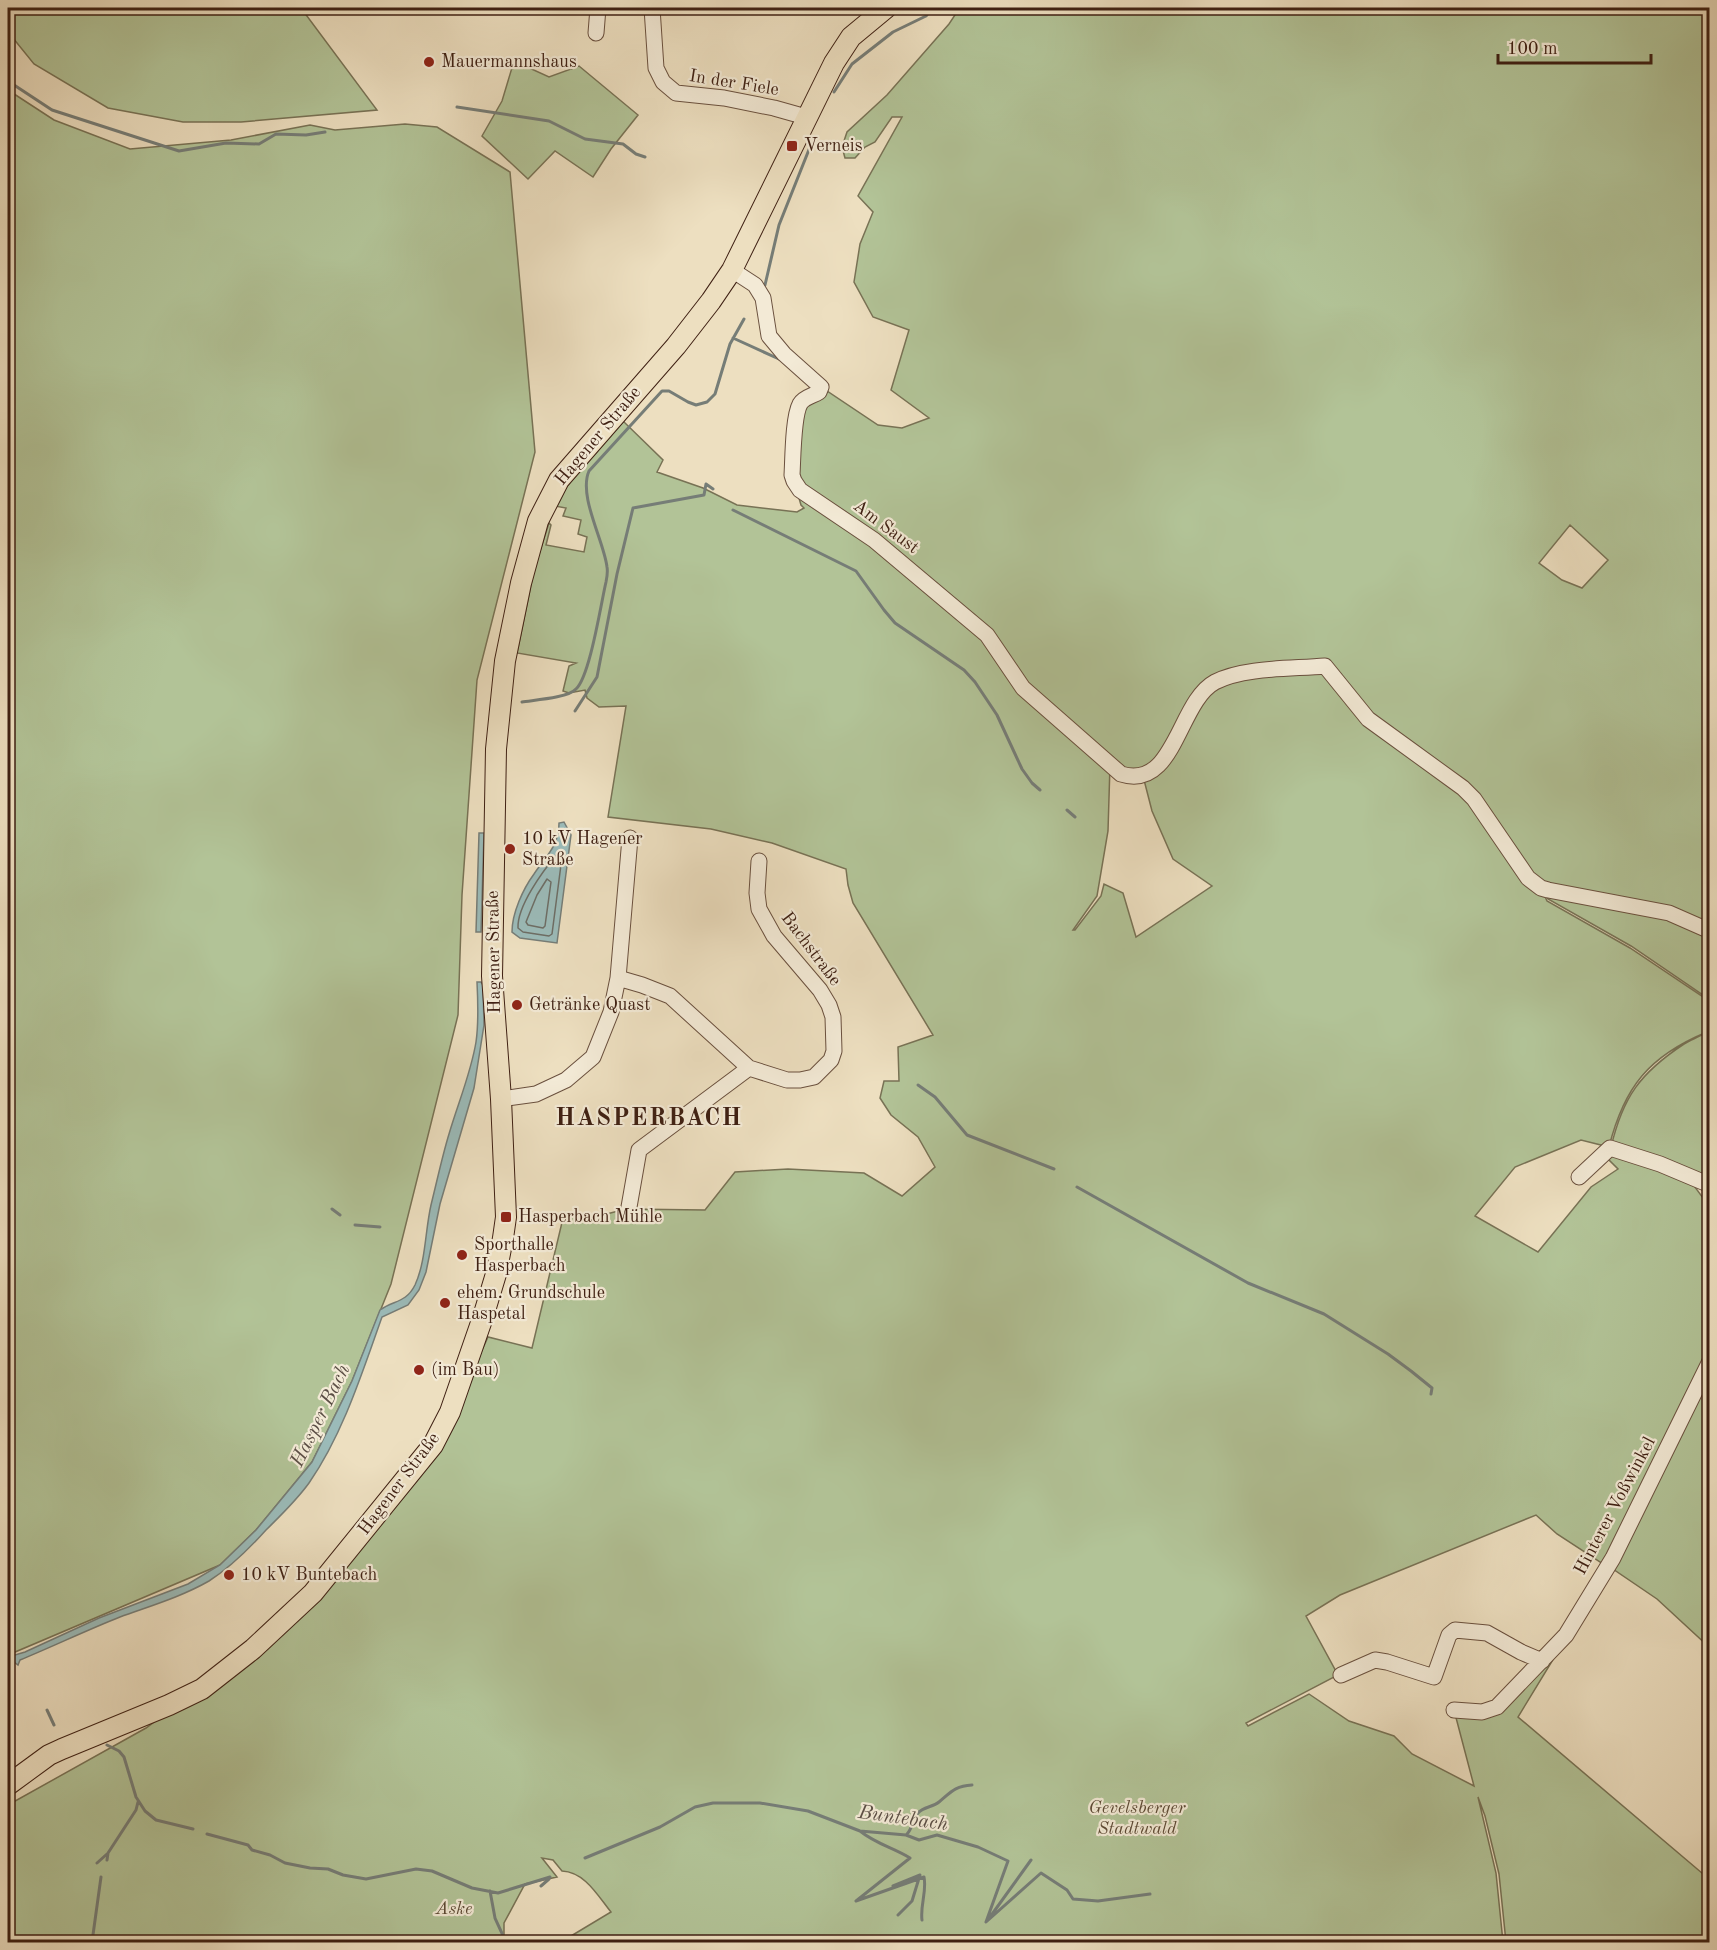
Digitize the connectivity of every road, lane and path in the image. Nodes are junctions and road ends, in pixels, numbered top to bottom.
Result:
1 (598, 8) edge
2 (652, 8) edge
3 (886, 8) edge
4 (596, 33) dead end
5 (806, 117) junction
6 (732, 270) junction
7 (630, 838) dead end
8 (759, 861) dead end
9 (1710, 931) edge
10 (618, 978) junction
11 (749, 1068) junction
12 (501, 1099) junction
13 (1579, 1177) dead end
14 (1710, 1185) edge
15 (629, 1207) dead end
16 (1710, 1361) edge
17 (1542, 1661) junction
18 (1341, 1675) dead end
19 (1454, 1710) dead end
20 (8, 1785) edge

1 - 4 street
2 - 5 street, In der Fiele
3 - 5 main road, Hagener Straße
5 - 6 main road, Hagener Straße
6 - 9 street, Am Saust
6 - 12 main road, Hagener Straße
7 - 10 street
8 - 11 street, Bachstraße
10 - 11 street, Bachstraße
10 - 12 street
11 - 15 street
12 - 20 main road, Hagener Straße
13 - 14 street
16 - 17 street, Hinterer Voßwinkel
17 - 18 street
17 - 19 street, Hinterer Voßwinkel

